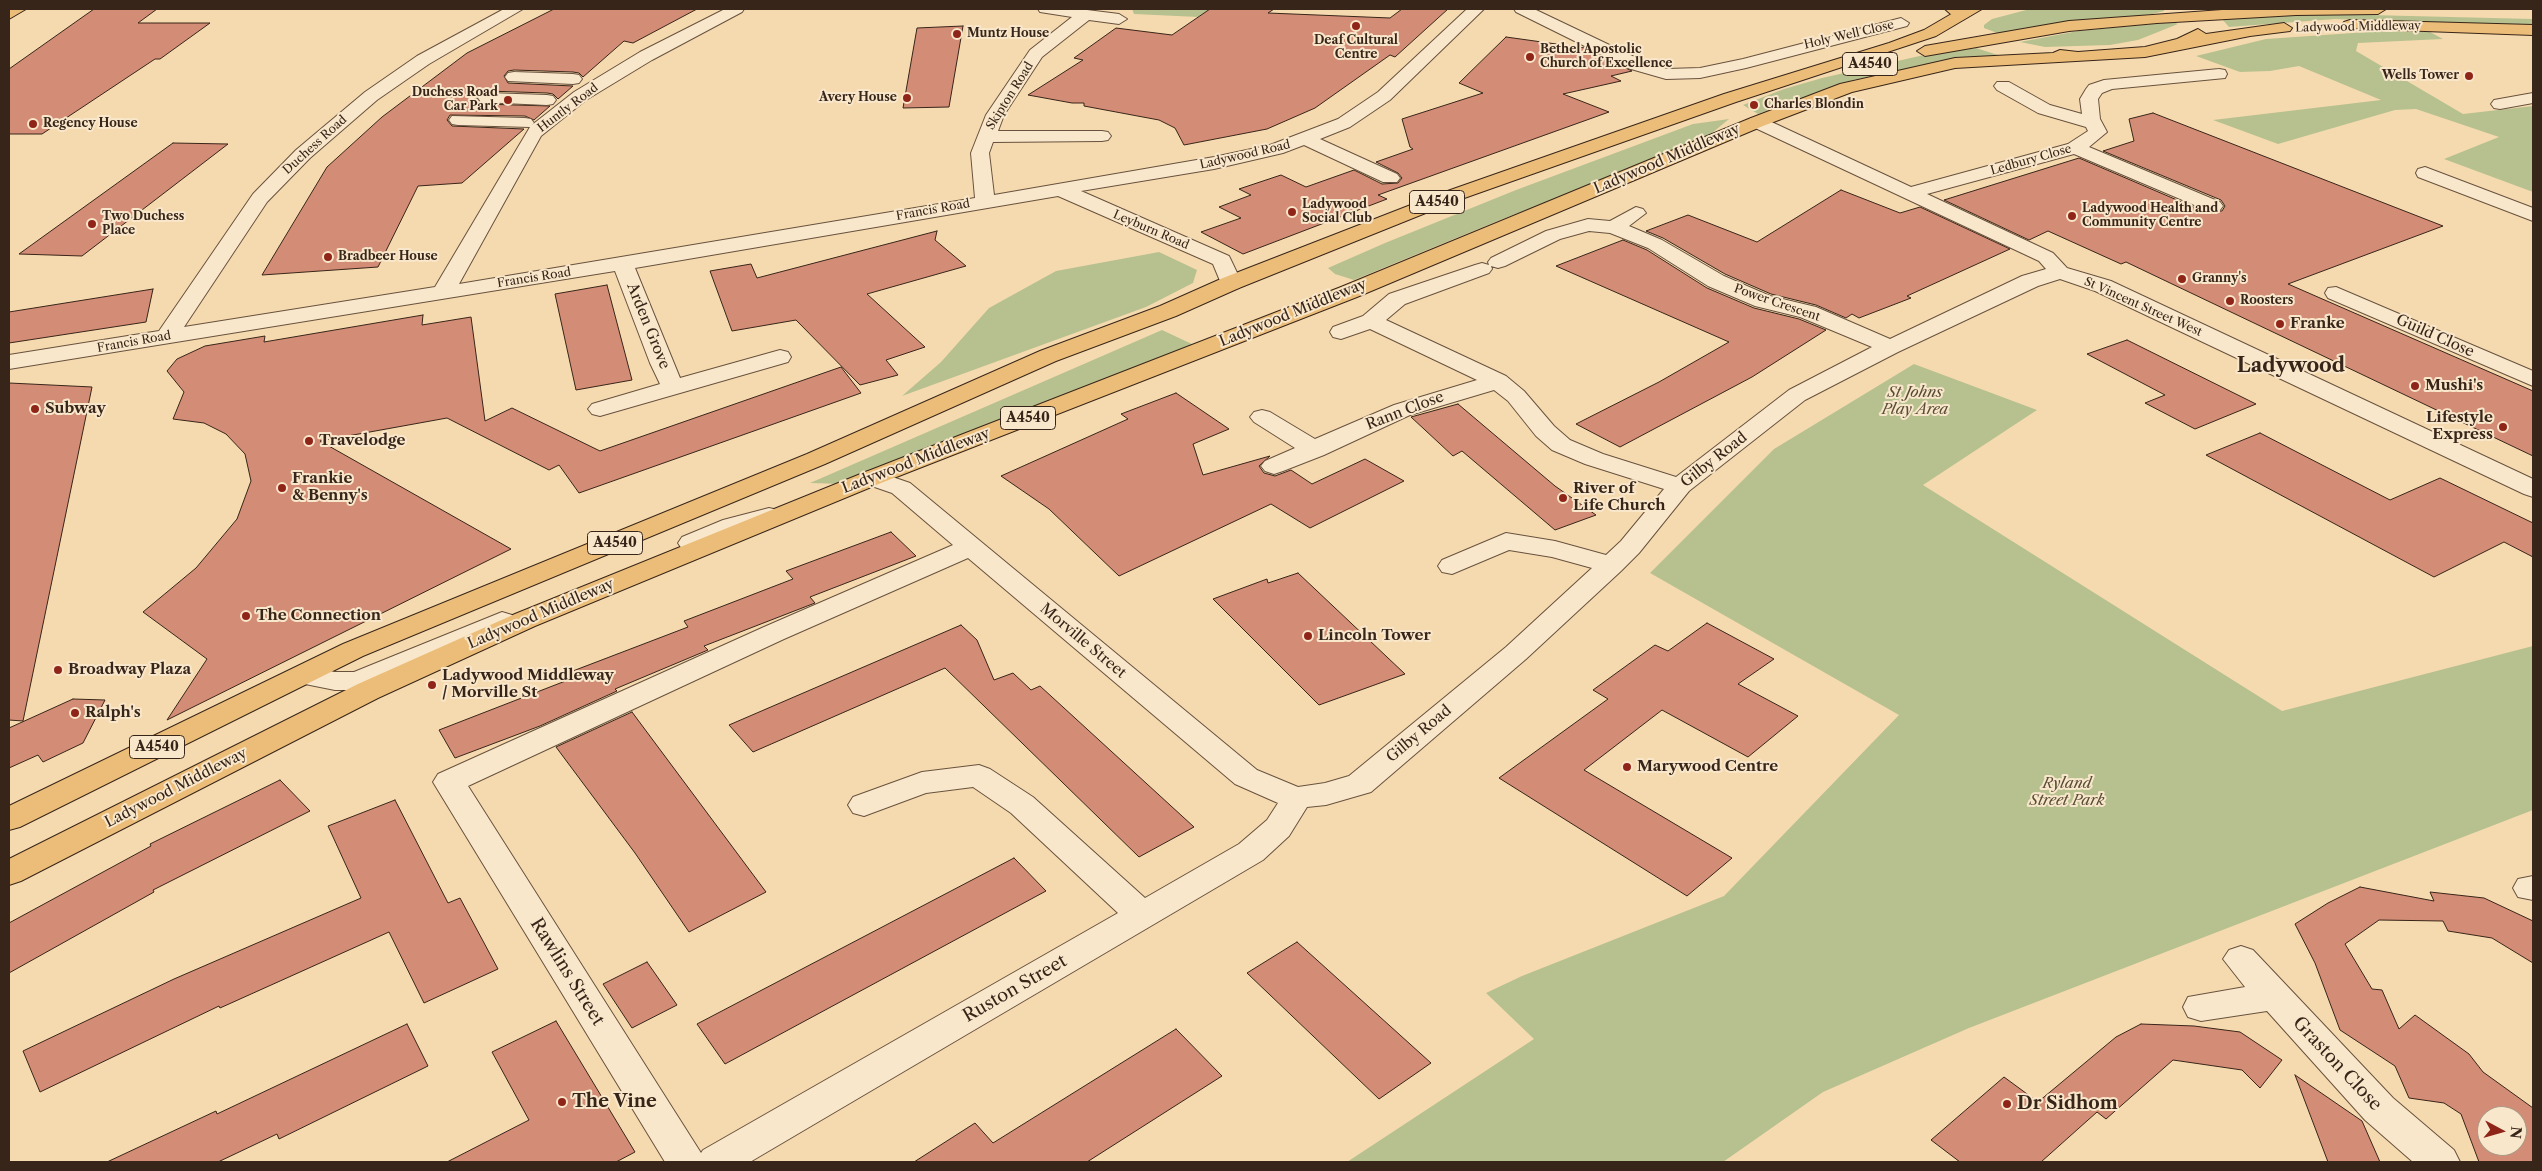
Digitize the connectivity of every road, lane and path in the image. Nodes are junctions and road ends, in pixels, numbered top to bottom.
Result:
1 (18, 9) edge
2 (515, 9) edge
3 (736, 9) edge
4 (1046, 9) edge
5 (1476, 9) edge
6 (1522, 9) edge
7 (2378, 9) edge
8 (1961, 12) edge
9 (2189, 12) edge
10 (9, 14) edge
11 (1085, 15) junction
12 (1119, 19) dead end
13 (1901, 23) dead end
14 (2330, 26) dead end
15 (2304, 27) dead end
16 (2533, 30) edge
17 (1772, 38) dead end
18 (1984, 40) junction
19 (2183, 43) junction
20 (1797, 48) junction
21 (2078, 57) junction
22 (1637, 65) junction
23 (1620, 74) dead end
24 (2220, 74) dead end
25 (514, 77) dead end
26 (573, 79) dead end
27 (2003, 86) dead end
28 (1756, 90) junction
29 (487, 98) dead end
30 (2533, 98) edge
31 (546, 100) dead end
32 (2500, 104) dead end
33 (1706, 106) junction
34 (996, 115) junction
35 (1015, 118) dead end
36 (458, 120) dead end
37 (1034, 120) dead end
38 (1757, 122) junction
39 (524, 123) dead end
40 (2093, 123) junction
41 (985, 137) junction
42 (1306, 139) junction
43 (2075, 148) junction
44 (2425, 173) dead end
45 (1390, 178) dead end
46 (1058, 189) junction
47 (1910, 193) junction
48 (984, 201) junction
49 (2213, 206) dead end
50 (1636, 213) dead end
51 (2533, 215) edge
52 (1614, 227) junction
53 (623, 264) junction
54 (2060, 272) junction
55 (1231, 283) junction
56 (2336, 293) dead end
57 (443, 294) junction
58 (1371, 321) junction
59 (1341, 332) dead end
60 (167, 336) junction
61 (1890, 347) junction
62 (780, 357) dead end
63 (9, 362) edge
64 (2533, 379) edge
65 (1498, 381) junction
66 (673, 387) junction
67 (600, 409) dead end
68 (1262, 417) dead end
69 (1315, 450) junction
70 (1274, 466) dead end
71 (872, 478) junction
72 (1680, 486) junction
73 (2533, 489) edge
74 (790, 511) junction
75 (971, 547) junction
76 (1611, 565) junction
77 (1452, 566) dead end
78 (304, 675) junction
79 (1297, 798) junction
80 (864, 805) dead end
81 (9, 819) edge
82 (9, 873) edge
83 (1142, 915) junction
84 (2241, 959) dead end
85 (2275, 996) junction
86 (2202, 1007) dead end
87 (686, 1162) edge
88 (717, 1162) edge
89 (2440, 1162) edge

1 - 10 highway
2 - 60 street, Duchess Road
3 - 57 street, Huntly Road
4 - 11 street
5 - 42 street, Ladywood Road
6 - 22 street, Holy Well Close
7 - 9 highway, A4540
8 - 18 highway
8 - 28 highway, A4540
9 - 18 highway, A4540
9 - 19 highway
11 - 12 street
11 - 34 street, Skipton Road
13 - 20 street, Holy Well Close
14 - 16 highway, Ladywood Middleway
15 - 19 highway, Ladywood Middleway
17 - 20 street, Holy Well Close
18 - 21 highway
18 - 28 highway, A4540
19 - 21 highway, Ladywood Middleway
20 - 22 street, Holy Well Close
21 - 38 highway, Ladywood Middleway / A4540
22 - 23 street
24 - 40 street
25 - 26 street
27 - 40 street
28 - 33 highway, A4540
29 - 31 street
30 - 32 street
33 - 38 highway
33 - 55 highway, A4540
34 - 35 street
34 - 41 street, Skipton Road
36 - 39 street
37 - 41 street
38 - 47 street, St Vincent Street West
38 - 71 highway, Ladywood Middleway / A4540
40 - 43 street, Ledbury Close
41 - 48 street, Skipton Road
42 - 45 street
42 - 46 street, Ladywood Road
43 - 47 street, Ledbury Close
43 - 49 street
44 - 51 street
46 - 48 street, Francis Road
46 - 55 street, Leyburn Road
47 - 54 street, St Vincent Street West
48 - 53 street, Francis Road
50 - 52 street
52 - 58 street, Power Crescent
52 - 61 street, Power Crescent
53 - 57 street, Francis Road
53 - 66 street, Arden Grove
54 - 61 street, Gilby Road
54 - 73 street, St Vincent Street West
55 - 78 highway, A4540
56 - 64 street, Guild Close
57 - 60 street, Francis Road
58 - 59 street
58 - 65 street
60 - 63 street, Francis Road
61 - 72 street, Gilby Road
62 - 66 street, Arden Grove
65 - 69 street, Rann Close
65 - 72 street
66 - 67 street, Arden Grove
68 - 69 street
69 - 70 street, Rann Close
71 - 74 highway, Ladywood Middleway / A4540
71 - 75 street, Morville Street
72 - 76 street, Gilby Road
74 - 78 street
74 - 82 highway, Ladywood Middleway / A4540
75 - 79 street, Morville Street
75 - 87 street, Rawlins Street
76 - 77 street
76 - 79 street, Gilby Road
78 - 81 highway, A4540
79 - 83 street, Ruston Street
80 - 83 street
83 - 88 street, Ruston Street
84 - 85 street, Graston Close
85 - 86 street
85 - 89 street, Graston Close

